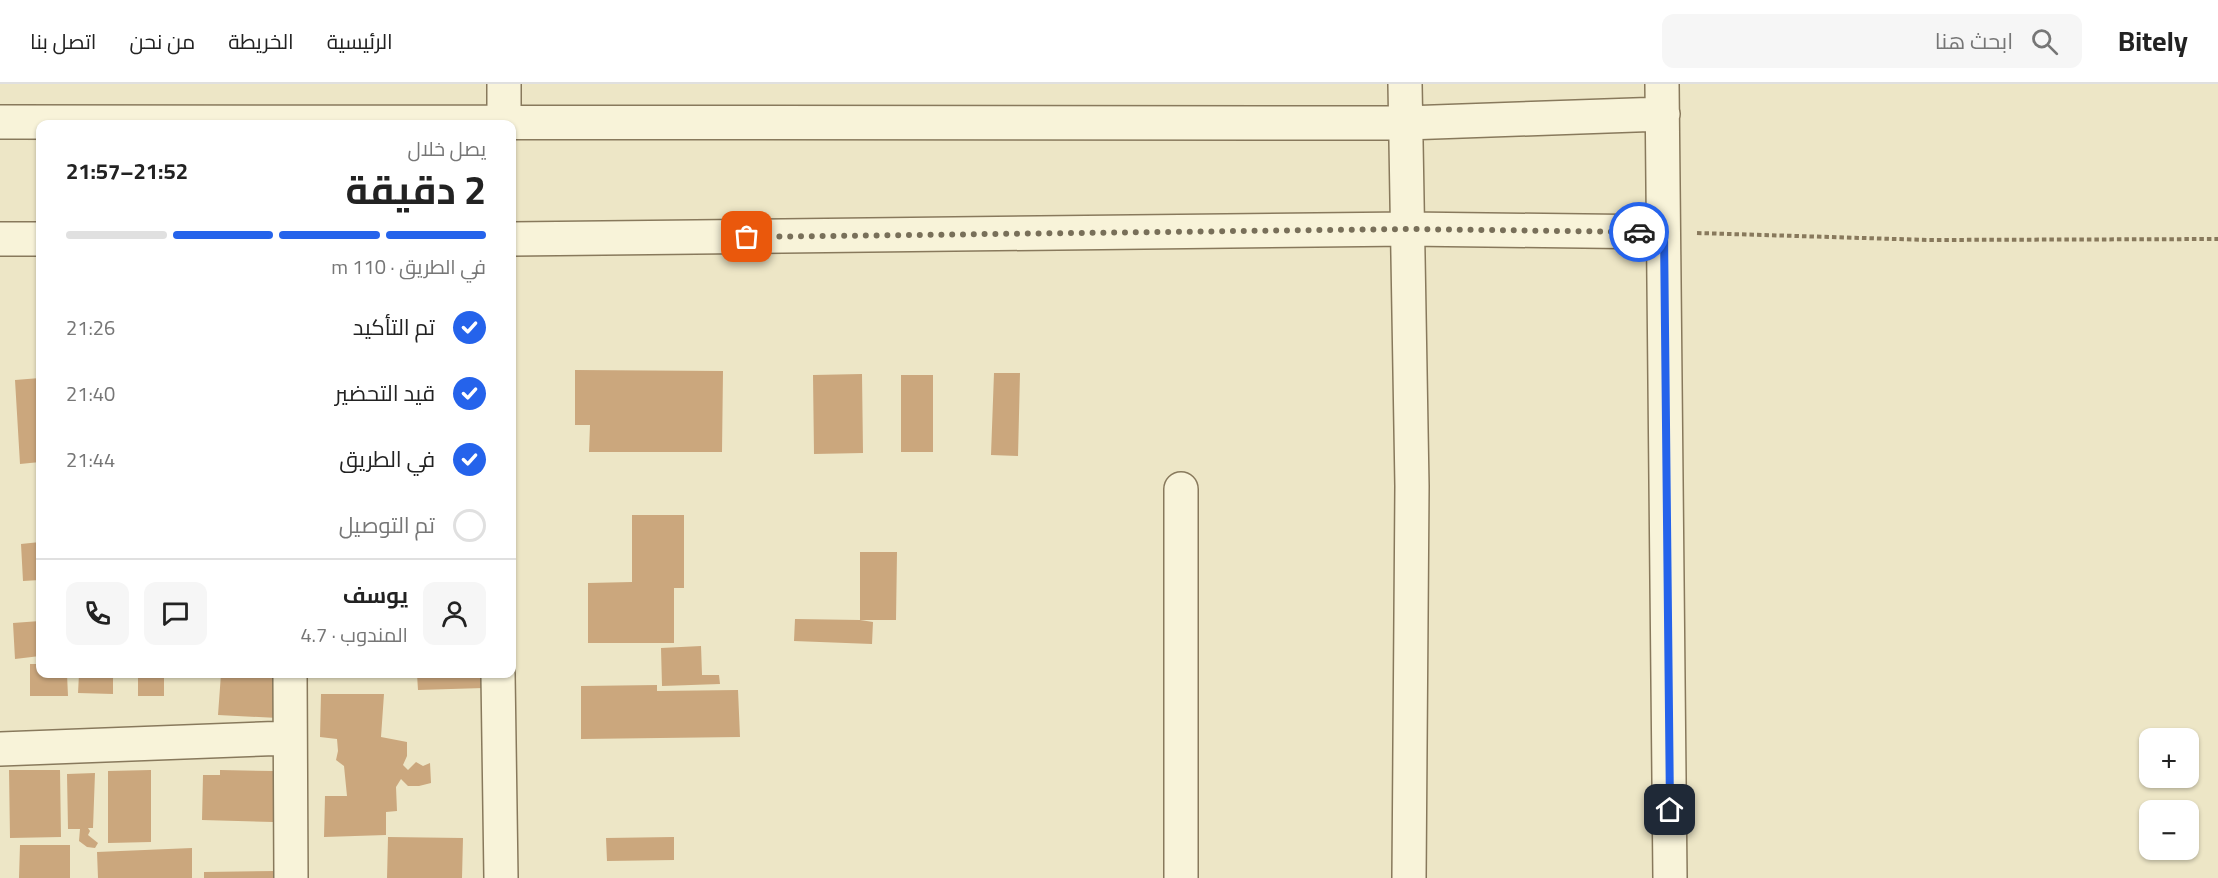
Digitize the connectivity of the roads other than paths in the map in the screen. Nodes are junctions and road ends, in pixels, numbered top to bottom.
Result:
1 (504, 84) edge
2 (1405, 84) edge
3 (1663, 99) edge
4 (504, 120) edge
5 (0, 122) edge
6 (36, 122) edge
7 (1406, 123) junction
8 (516, 124) edge
9 (1408, 229) junction
10 (1664, 232) junction
11 (0, 239) edge
12 (36, 239) edge
13 (516, 240) edge
14 (1181, 489) dead end
15 (290, 678) edge
16 (498, 678) edge
17 (289, 738) junction
18 (0, 749) edge
19 (291, 878) edge
20 (501, 878) edge
21 (1181, 878) edge
22 (1409, 878) edge
23 (1670, 878) edge

1 - 4 street
2 - 7 street
3 - 7 street
3 - 10 street
5 - 6 street
7 - 8 street
7 - 9 street
9 - 10 street
9 - 13 street
9 - 22 street
10 - 23 street
11 - 12 street
14 - 21 street
15 - 17 street
16 - 20 street
17 - 18 street
17 - 19 street

